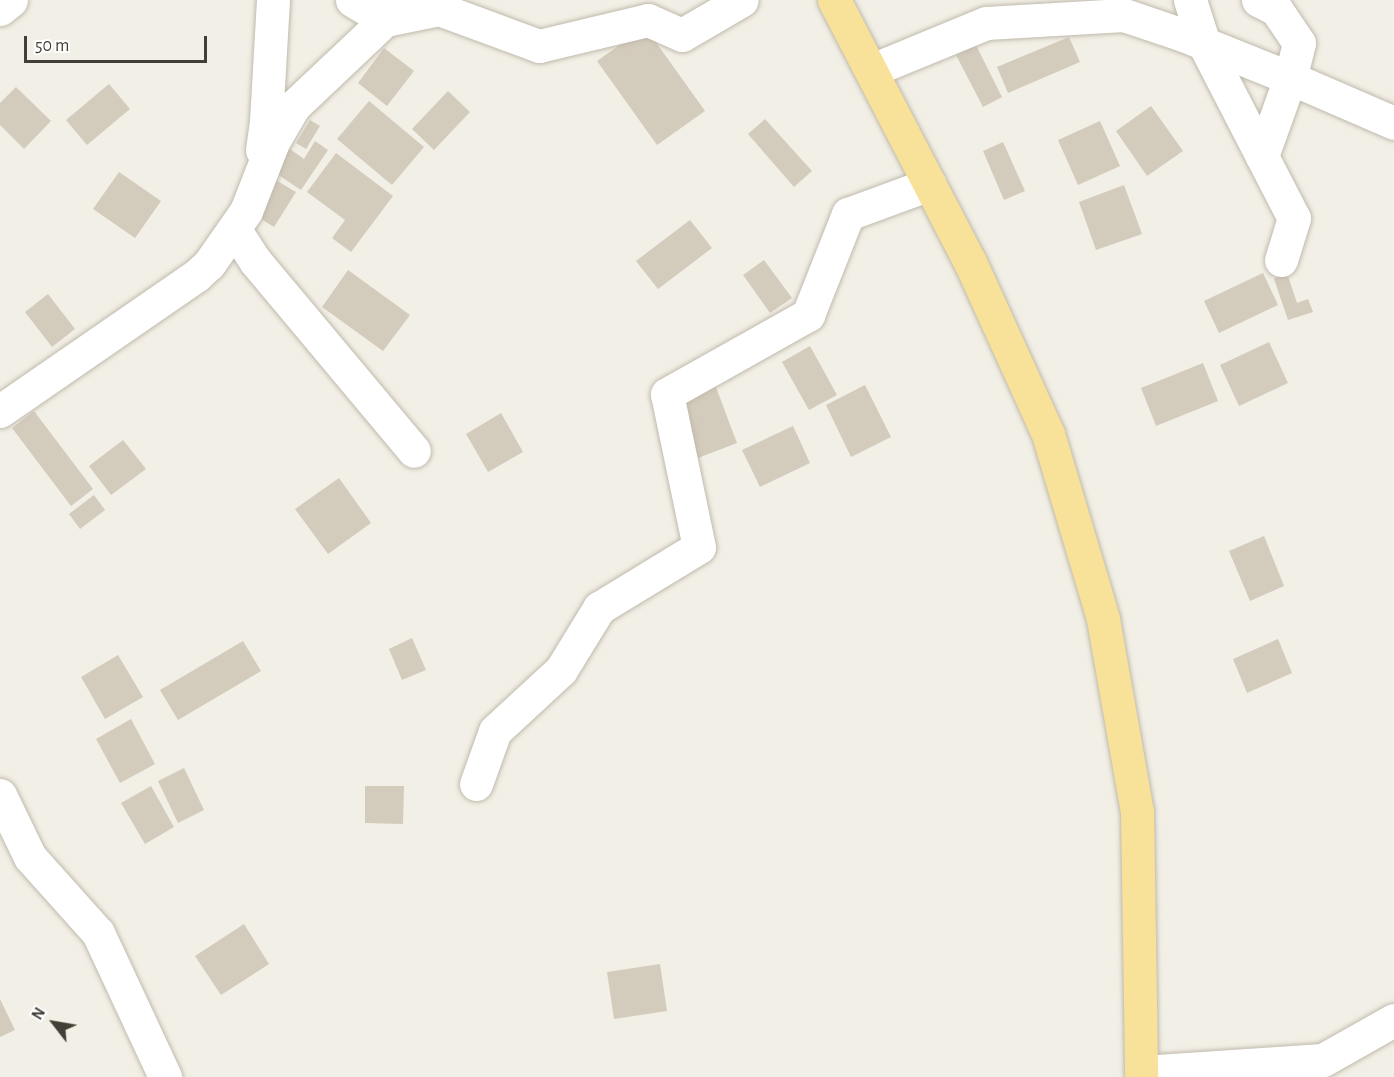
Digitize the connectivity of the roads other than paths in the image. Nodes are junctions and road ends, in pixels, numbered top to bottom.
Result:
1 (12, 0) edge
2 (273, 0) edge
3 (352, 0) edge
4 (742, 0) edge
5 (834, 0) edge
6 (1190, 0) edge
7 (1258, 0) edge
8 (0, 9) edge
9 (392, 10) edge
10 (1204, 44) junction
11 (872, 70) junction
12 (1290, 78) junction
13 (1394, 123) edge
14 (1262, 156) junction
15 (258, 179) junction
16 (930, 184) junction
17 (235, 230) junction
18 (1281, 260) dead end
19 (0, 411) edge
20 (414, 452) dead end
21 (476, 784) dead end
22 (0, 795) edge
23 (1394, 1020) edge
24 (1141, 1075) edge
25 (165, 1077) edge

1 - 8 street
2 - 15 street
3 - 9 street
4 - 9 street
5 - 11 main road
6 - 10 street
7 - 12 street
9 - 15 street
10 - 11 street
10 - 12 street
10 - 14 street
11 - 16 main road
12 - 13 street
12 - 14 street
14 - 18 street
15 - 17 street
16 - 21 street
16 - 24 main road
17 - 19 street
17 - 20 street
22 - 25 street
23 - 24 street

